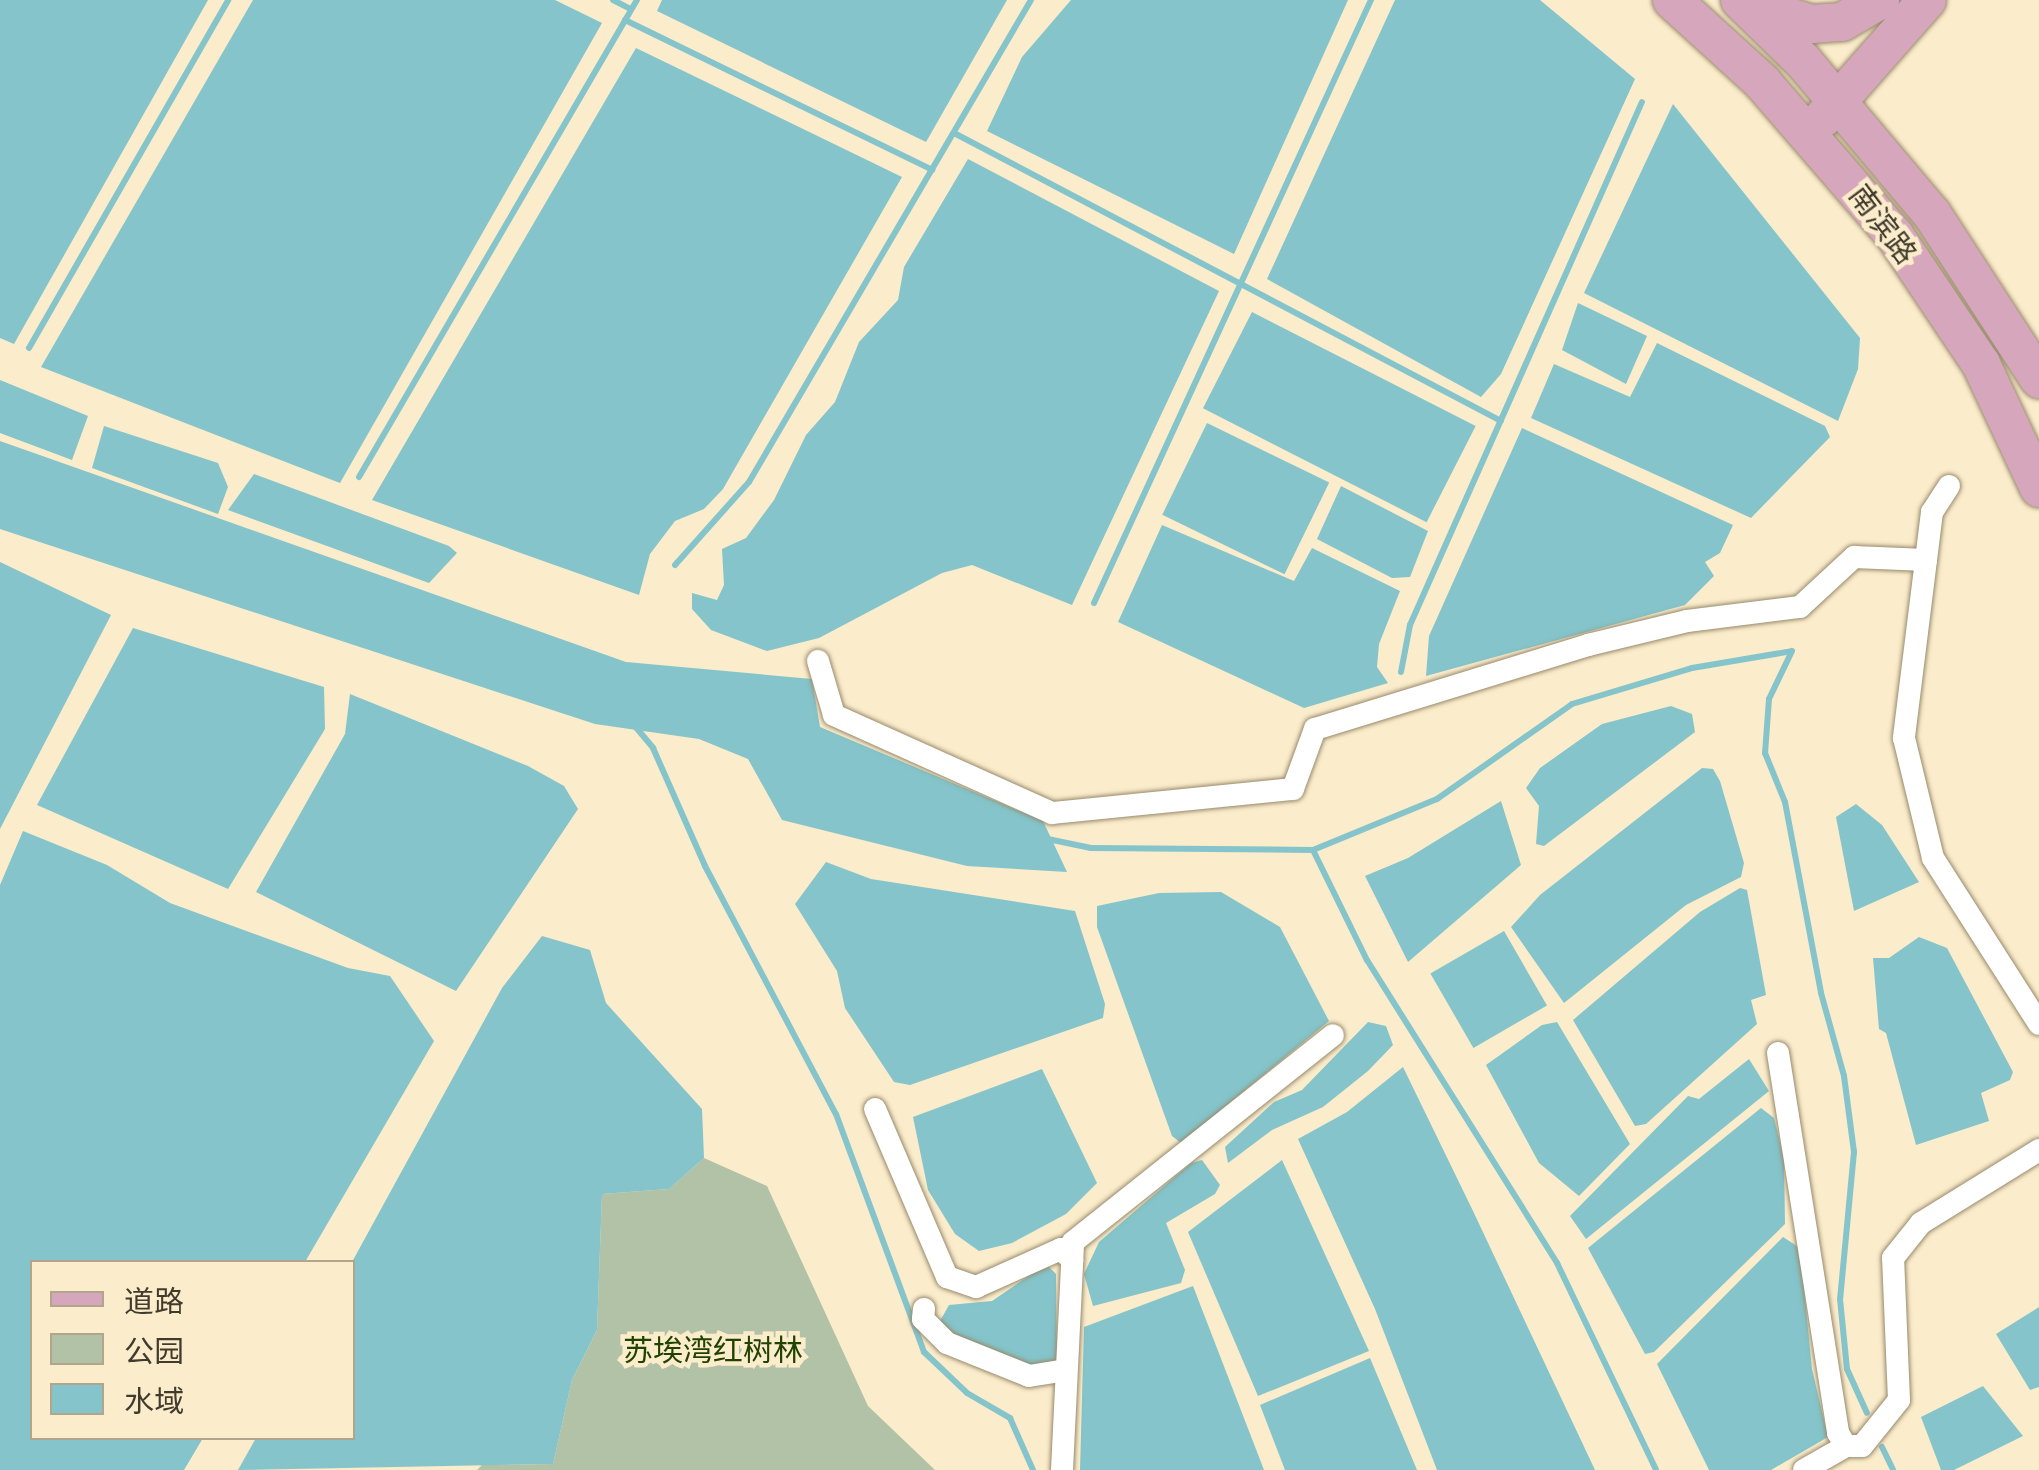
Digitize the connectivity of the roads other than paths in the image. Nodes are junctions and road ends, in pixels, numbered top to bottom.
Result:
1 (1672, 0) edge
2 (1926, 0) edge
3 (1741, 1) edge
4 (1867, 8) edge
5 (1884, 55) junction
6 (1803, 61) junction
7 (1774, 94) junction
8 (1840, 103) junction
9 (1808, 131) junction
10 (1917, 196) junction
11 (2039, 379) edge
12 (1950, 486) dead end
13 (2039, 488) edge
14 (1926, 560) junction
15 (818, 661) dead end
16 (2039, 1024) edge
17 (1333, 1035) dead end
18 (1778, 1053) dead end
19 (875, 1109) dead end
20 (2039, 1150) edge
21 (1072, 1260) junction
22 (924, 1310) dead end
23 (1066, 1370) junction
24 (1846, 1446) junction
25 (1062, 1470) edge
26 (1804, 1470) edge

1 - 7 main road, 南滨路
2 - 5 main road
3 - 4 main road
3 - 6 main road, 南滨路
4 - 6 main road
5 - 8 main road
5 - 10 main road
6 - 7 main road
6 - 8 main road, 南滨路
7 - 9 main road, 南滨路
8 - 9 main road
8 - 10 main road, 南滨路
9 - 13 main road, 南滨路
10 - 11 main road, 南滨路
12 - 14 street
14 - 15 street
14 - 16 street
17 - 21 street
18 - 24 street
19 - 21 street
20 - 24 street
21 - 23 street
22 - 23 street
23 - 25 street
24 - 26 street

